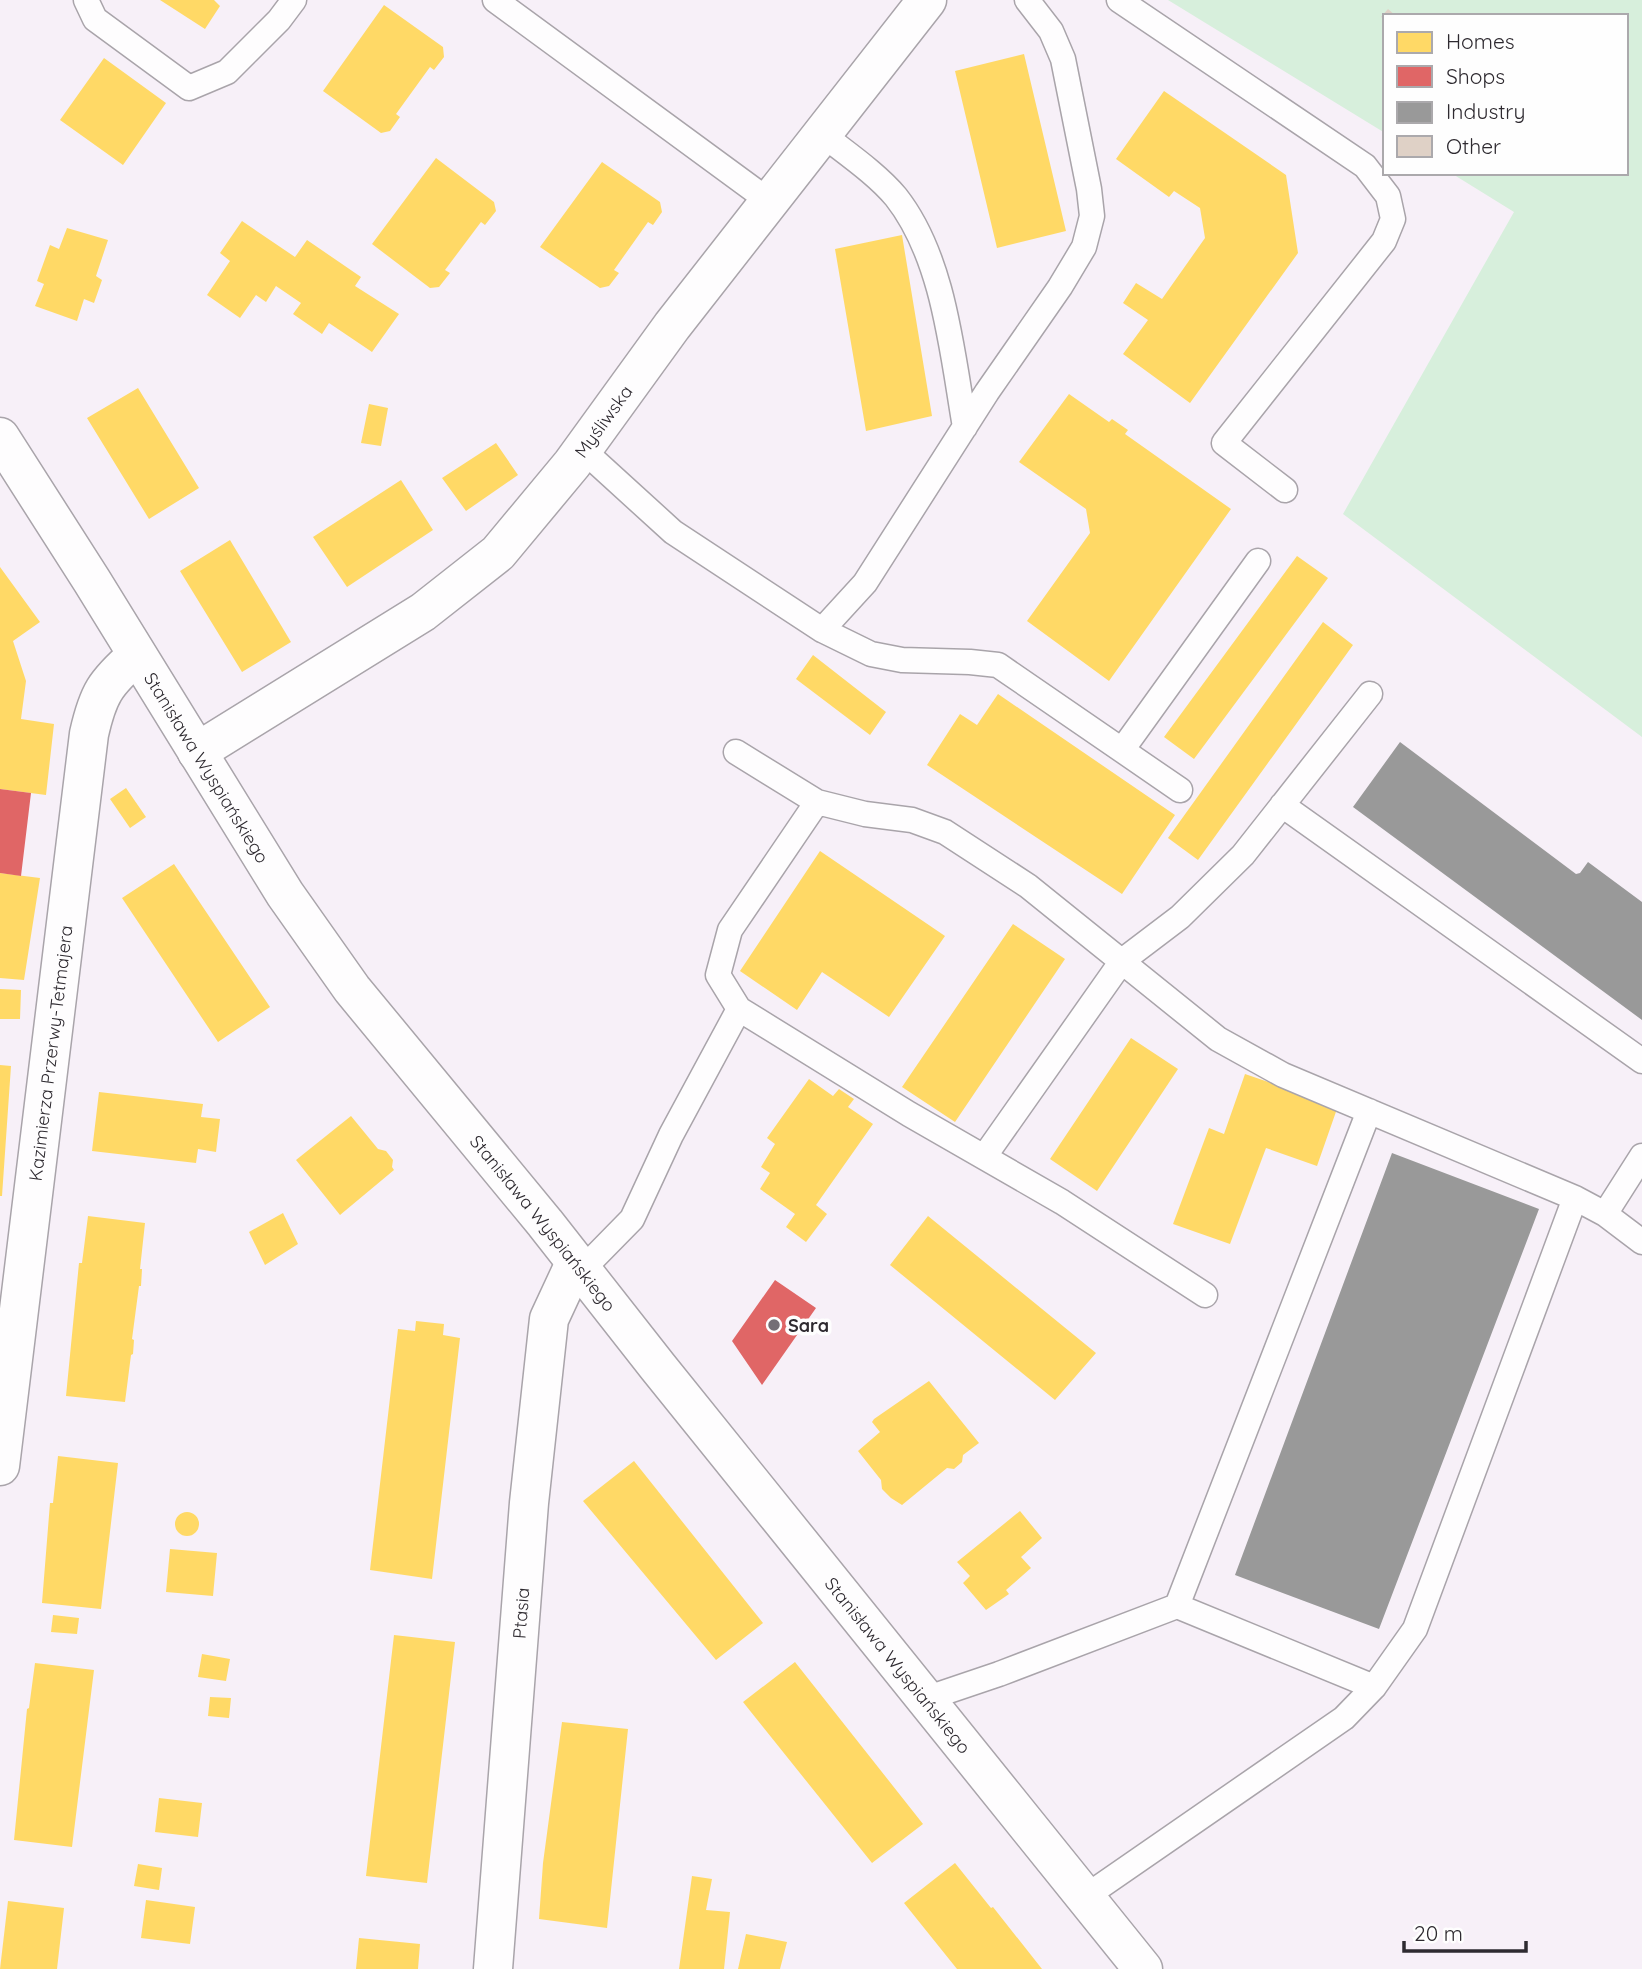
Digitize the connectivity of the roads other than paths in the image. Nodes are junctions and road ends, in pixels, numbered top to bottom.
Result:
1 (86, 0) edge
2 (294, 0) edge
3 (495, 0) edge
4 (927, 0) edge
5 (1027, 0) edge
6 (1119, 0) edge
7 (822, 134) junction
8 (769, 201) junction
9 (965, 427) junction
10 (0, 438) edge
11 (583, 450) junction
12 (1285, 490) dead end
13 (1258, 561) dead end
14 (822, 630) junction
15 (136, 656) junction
16 (1370, 694) dead end
17 (1122, 750) junction
18 (197, 752) junction
19 (736, 752) dead end
20 (1180, 790) dead end
21 (817, 802) junction
22 (1282, 805) junction
23 (1122, 961) junction
24 (738, 1009) junction
25 (1642, 1061) edge
26 (1369, 1111) junction
27 (1642, 1156) edge
28 (984, 1157) junction
29 (1575, 1198) junction
30 (1605, 1214) junction
31 (1642, 1242) edge
32 (578, 1267) junction
33 (1205, 1295) dead end
34 (0, 1465) edge
35 (1177, 1606) junction
36 (1374, 1687) junction
37 (925, 1699) junction
38 (1085, 1897) junction
39 (493, 1969) edge
40 (1143, 1969) edge

1 - 2 lane
3 - 8 lane
4 - 7 street, Myśliwska
5 - 9 lane
6 - 12 lane
7 - 8 street, Myśliwska
7 - 9 lane
8 - 11 street, Myśliwska
9 - 14 lane
10 - 15 street, Stanisława Wyspiańskiego
11 - 14 lane
11 - 18 street, Myśliwska
13 - 17 lane
14 - 17 lane
15 - 18 street, Stanisława Wyspiańskiego
15 - 34 street, Kazimierza Przerwy-Tetmajera
16 - 22 lane
17 - 20 lane
18 - 32 street, Stanisława Wyspiańskiego
19 - 21 lane
21 - 23 lane
21 - 24 lane
22 - 23 lane
22 - 25 lane
23 - 26 lane
23 - 28 lane
24 - 28 lane
24 - 32 lane
26 - 29 lane
26 - 35 lane
27 - 30 lane
28 - 33 lane
29 - 30 lane
29 - 36 lane
30 - 31 lane
32 - 37 street, Stanisława Wyspiańskiego
32 - 39 street, Ptasia
35 - 36 lane
35 - 37 lane
36 - 38 lane
37 - 38 street, Stanisława Wyspiańskiego
38 - 40 street, Stanisława Wyspiańskiego

